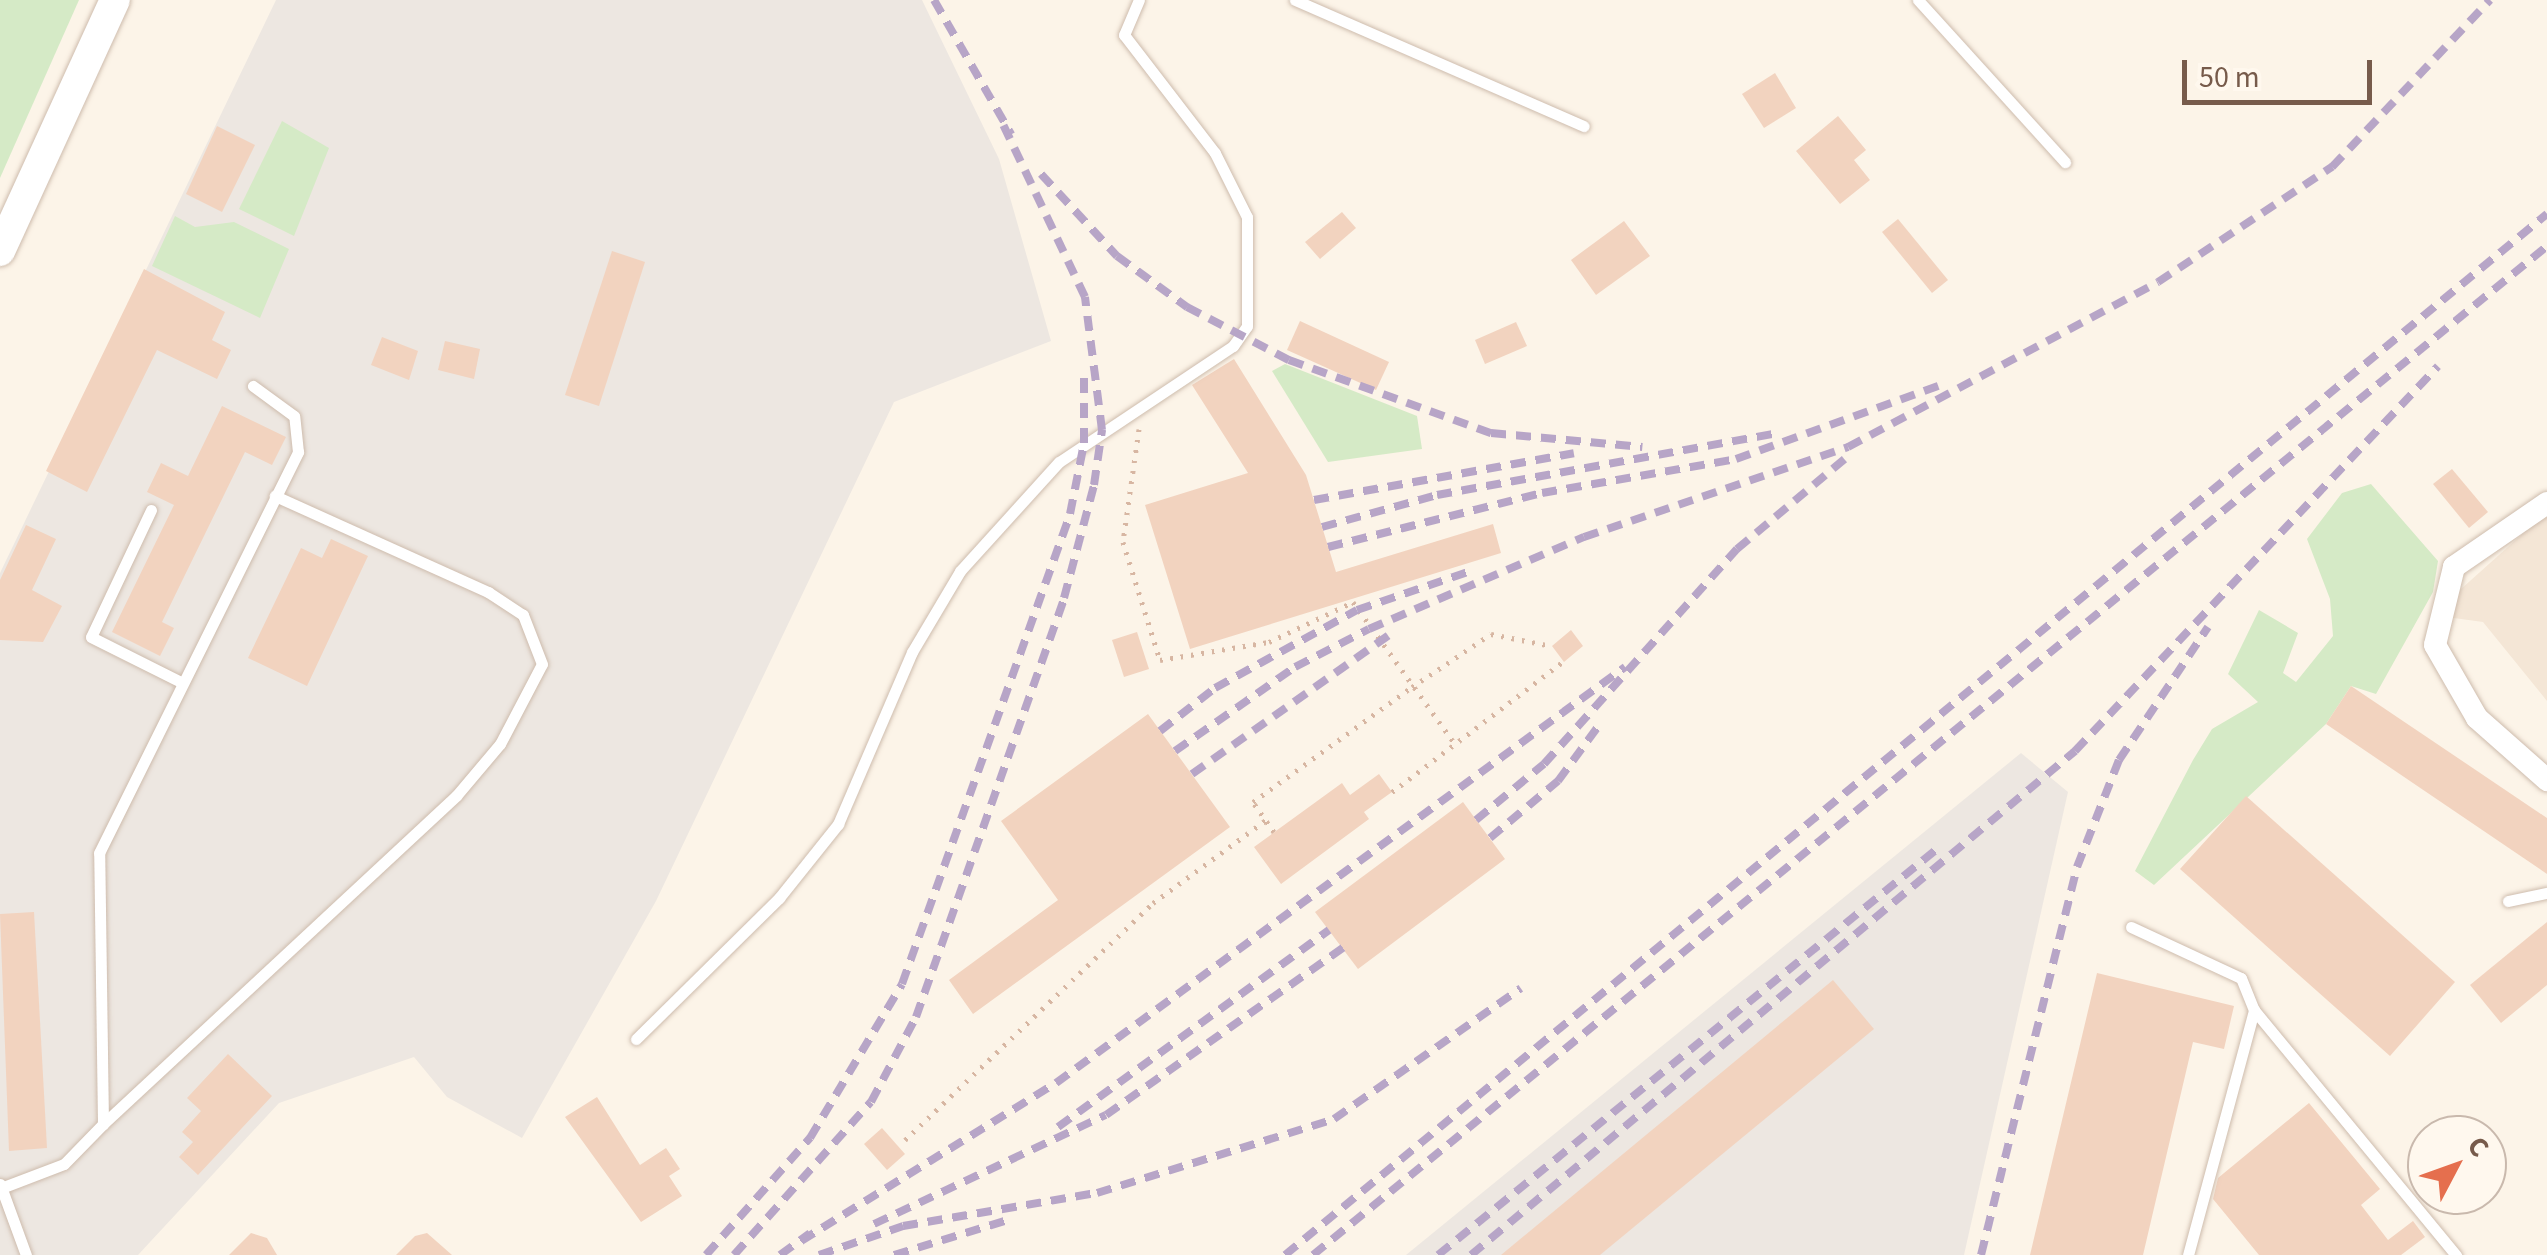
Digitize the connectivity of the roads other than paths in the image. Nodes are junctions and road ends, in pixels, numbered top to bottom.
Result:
1 (115, 0) edge
2 (1139, 0) edge
3 (1295, 0) edge
4 (1918, 0) edge
5 (1584, 126) dead end
6 (2065, 162) dead end
7 (0, 251) edge
8 (253, 386) dead end
9 (275, 496) junction
10 (2547, 502) edge
11 (151, 510) dead end
12 (179, 681) junction
13 (2547, 780) edge
14 (2547, 893) edge
15 (2508, 901) dead end
16 (2131, 927) dead end
17 (2254, 1010) junction
18 (636, 1039) dead end
19 (104, 1124) junction
20 (0, 1186) edge
21 (26, 1255) edge
22 (2188, 1255) edge
23 (2456, 1255) edge

1 - 7 main road
2 - 18 lane
3 - 5 lane
4 - 6 lane
8 - 9 lane
9 - 12 lane
9 - 19 lane
10 - 13 street
11 - 12 lane
12 - 19 lane
14 - 15 lane
16 - 17 lane
17 - 22 lane
17 - 23 lane
19 - 20 lane
20 - 21 lane

